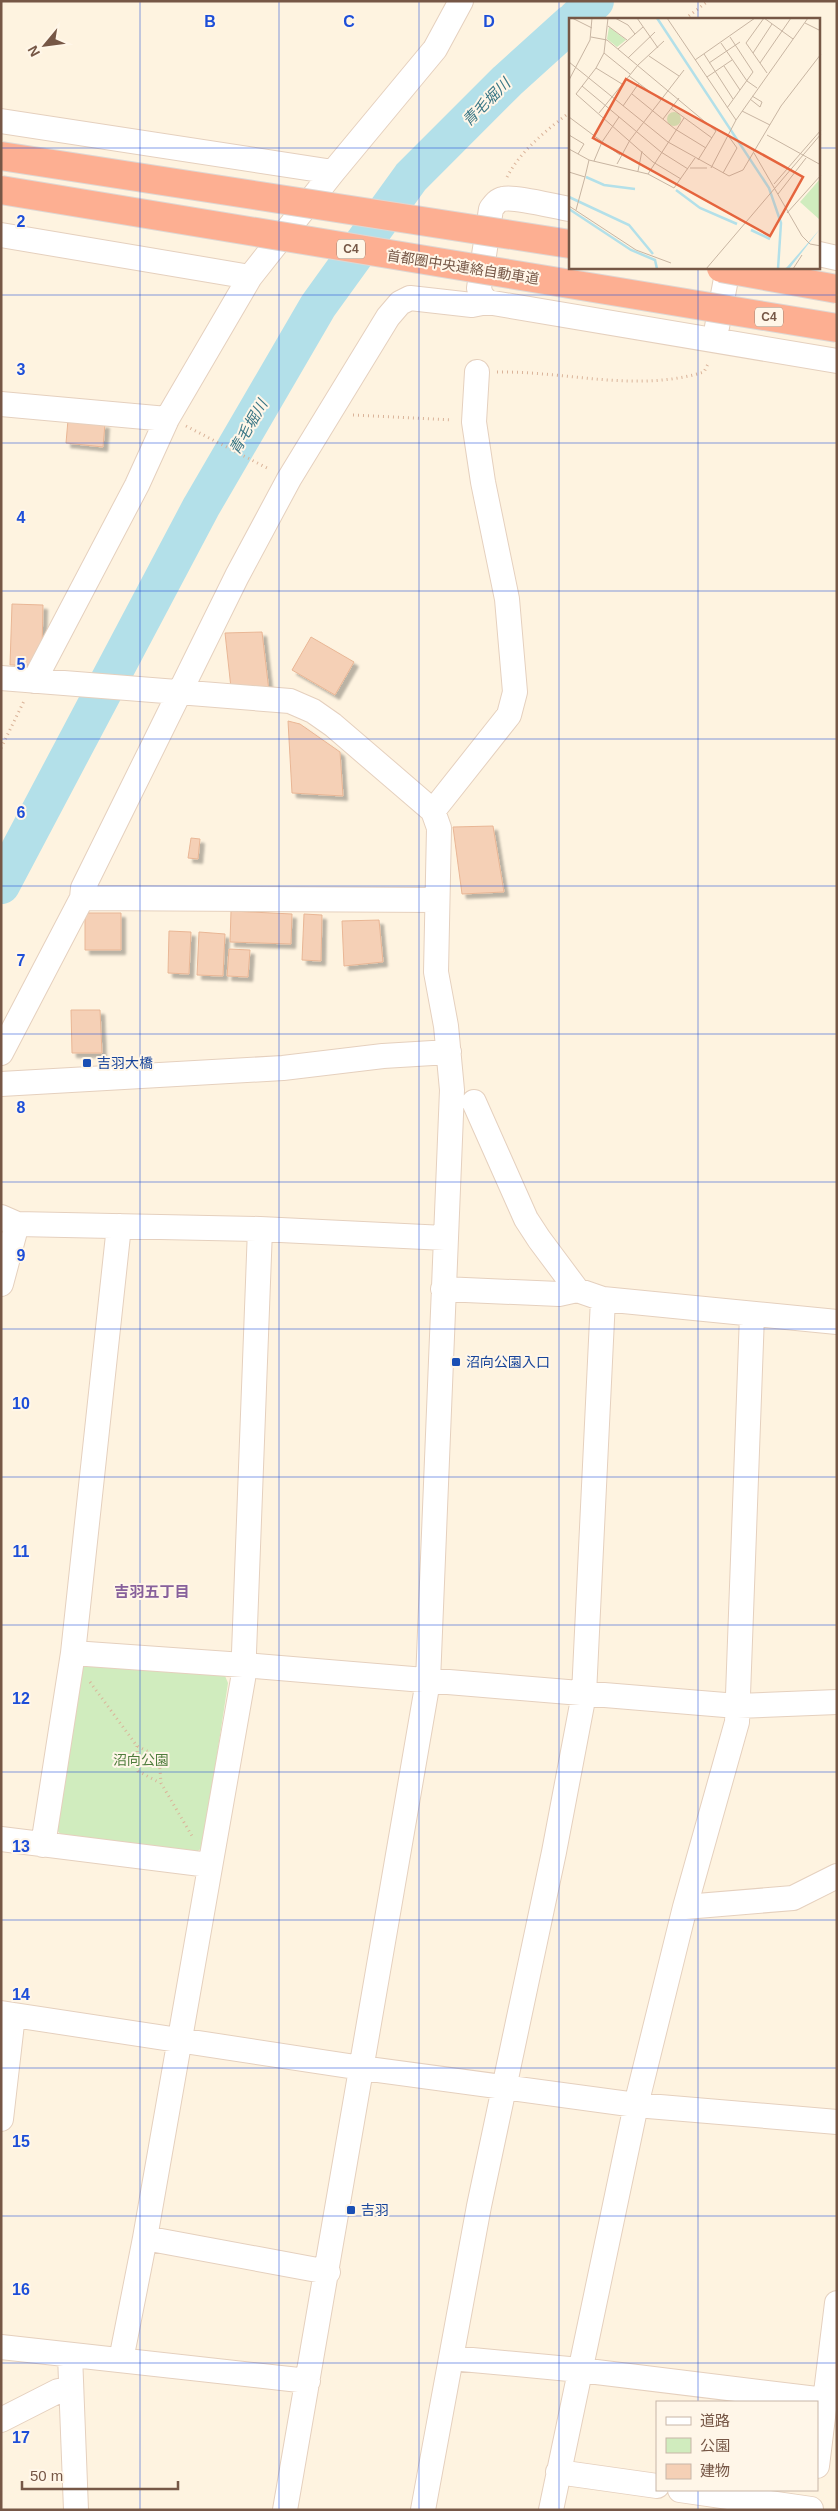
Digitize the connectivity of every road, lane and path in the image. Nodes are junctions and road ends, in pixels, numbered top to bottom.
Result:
1 (460, 1) edge
2 (708, 1) edge
3 (685, 18) edge
4 (569, 113) edge
5 (1, 121) edge
6 (1, 156) edge
7 (333, 172) junction
8 (1, 190) edge
9 (496, 202) junction
10 (569, 210) edge
11 (1, 235) edge
12 (569, 244) edge
13 (820, 254) edge
14 (837, 258) edge
15 (727, 269) edge
16 (728, 269) edge
17 (250, 277) junction
18 (837, 289) edge
19 (487, 302) junction
20 (837, 328) edge
21 (715, 340) junction
22 (837, 361) edge
23 (477, 372) dead end
24 (502, 372) dead end
25 (1, 404) edge
26 (328, 413) junction
27 (176, 422) junction
28 (474, 422) junction
29 (273, 471) dead end
30 (1, 678) edge
31 (34, 685) junction
32 (175, 694) junction
33 (1, 748) edge
34 (433, 811) junction
35 (82, 898) junction
36 (437, 900) junction
37 (449, 1052) junction
38 (1, 1053) edge
39 (1, 1084) edge
40 (474, 1102) dead end
41 (9, 1220) edge
42 (119, 1226) junction
43 (260, 1229) junction
44 (446, 1238) junction
45 (1, 1284) edge
46 (443, 1289) junction
47 (578, 1290) junction
48 (603, 1299) junction
49 (752, 1315) junction
50 (837, 1322) edge
51 (73, 1653) junction
52 (243, 1665) junction
53 (428, 1682) junction
54 (584, 1694) junction
55 (837, 1702) edge
56 (737, 1706) junction
57 (137, 1746) junction
58 (161, 1783) junction
59 (1, 1839) edge
60 (43, 1846) junction
61 (209, 1865) junction
62 (837, 1876) edge
63 (685, 1907) junction
64 (7, 2014) edge
65 (179, 2039) junction
66 (362, 2068) junction
67 (504, 2086) junction
68 (636, 2106) junction
69 (1, 2118) edge
70 (837, 2122) edge
71 (145, 2238) junction
72 (328, 2272) junction
73 (837, 2303) edge
74 (1, 2347) edge
75 (70, 2355) junction
76 (451, 2358) junction
77 (121, 2360) junction
78 (580, 2370) junction
79 (308, 2381) junction
80 (72, 2389) junction
81 (830, 2392) edge
82 (1, 2420) edge
83 (818, 2460) edge
84 (558, 2472) junction
85 (656, 2486) edge
86 (690, 2491) edge
87 (812, 2503) edge
88 (76, 2510) edge
89 (285, 2510) edge
90 (423, 2510) edge
91 (551, 2510) edge

1 - 7 street
2 - 3 path
4 - 9 path
5 - 7 street
6 - 12 highway, bridge
7 - 17 street
8 - 20 highway, 首都圏中央連絡自動車道 / C4, bridge
9 - 10 street
9 - 19 street
11 - 17 street
13 - 14 street
15 - 18 highway, bridge
16 - 21 street
17 - 27 street
19 - 21 street
19 - 26 street
21 - 22 street
21 - 24 path
23 - 28 street
25 - 27 street
26 - 28 path
26 - 32 street
27 - 29 path
27 - 31 street
28 - 34 street
30 - 31 street
31 - 32 street
31 - 33 path
32 - 34 street
32 - 35 street
34 - 36 street
35 - 36 street
35 - 38 street
36 - 37 street
37 - 39 street
37 - 44 street
40 - 47 street
41 - 42 street
41 - 45 street
42 - 43 street
42 - 51 street
43 - 44 street
43 - 52 street
44 - 46 street
46 - 47 street
46 - 53 street
47 - 48 street
48 - 49 street
48 - 54 street
49 - 50 street
49 - 56 street
51 - 52 street
51 - 57 path
51 - 60 street
52 - 53 street
52 - 61 street
53 - 54 street
53 - 66 street
54 - 56 street
54 - 67 street
55 - 56 street
56 - 63 street
57 - 58 path
57 - 58 path
58 - 61 path
59 - 60 street
60 - 61 street
61 - 65 street
62 - 63 street
63 - 68 street
64 - 65 street
64 - 69 street
65 - 66 street
65 - 71 street
66 - 67 street
66 - 72 street
67 - 68 street
67 - 76 street
68 - 70 street
68 - 78 street
71 - 72 street
71 - 77 street
72 - 79 street
73 - 81 street
74 - 75 street
75 - 77 street
75 - 80 street
76 - 78 street
76 - 90 street
77 - 79 street
78 - 81 street
78 - 84 street
79 - 89 street
80 - 82 street
80 - 88 street
81 - 83 street
84 - 85 street
84 - 91 street
86 - 87 street

